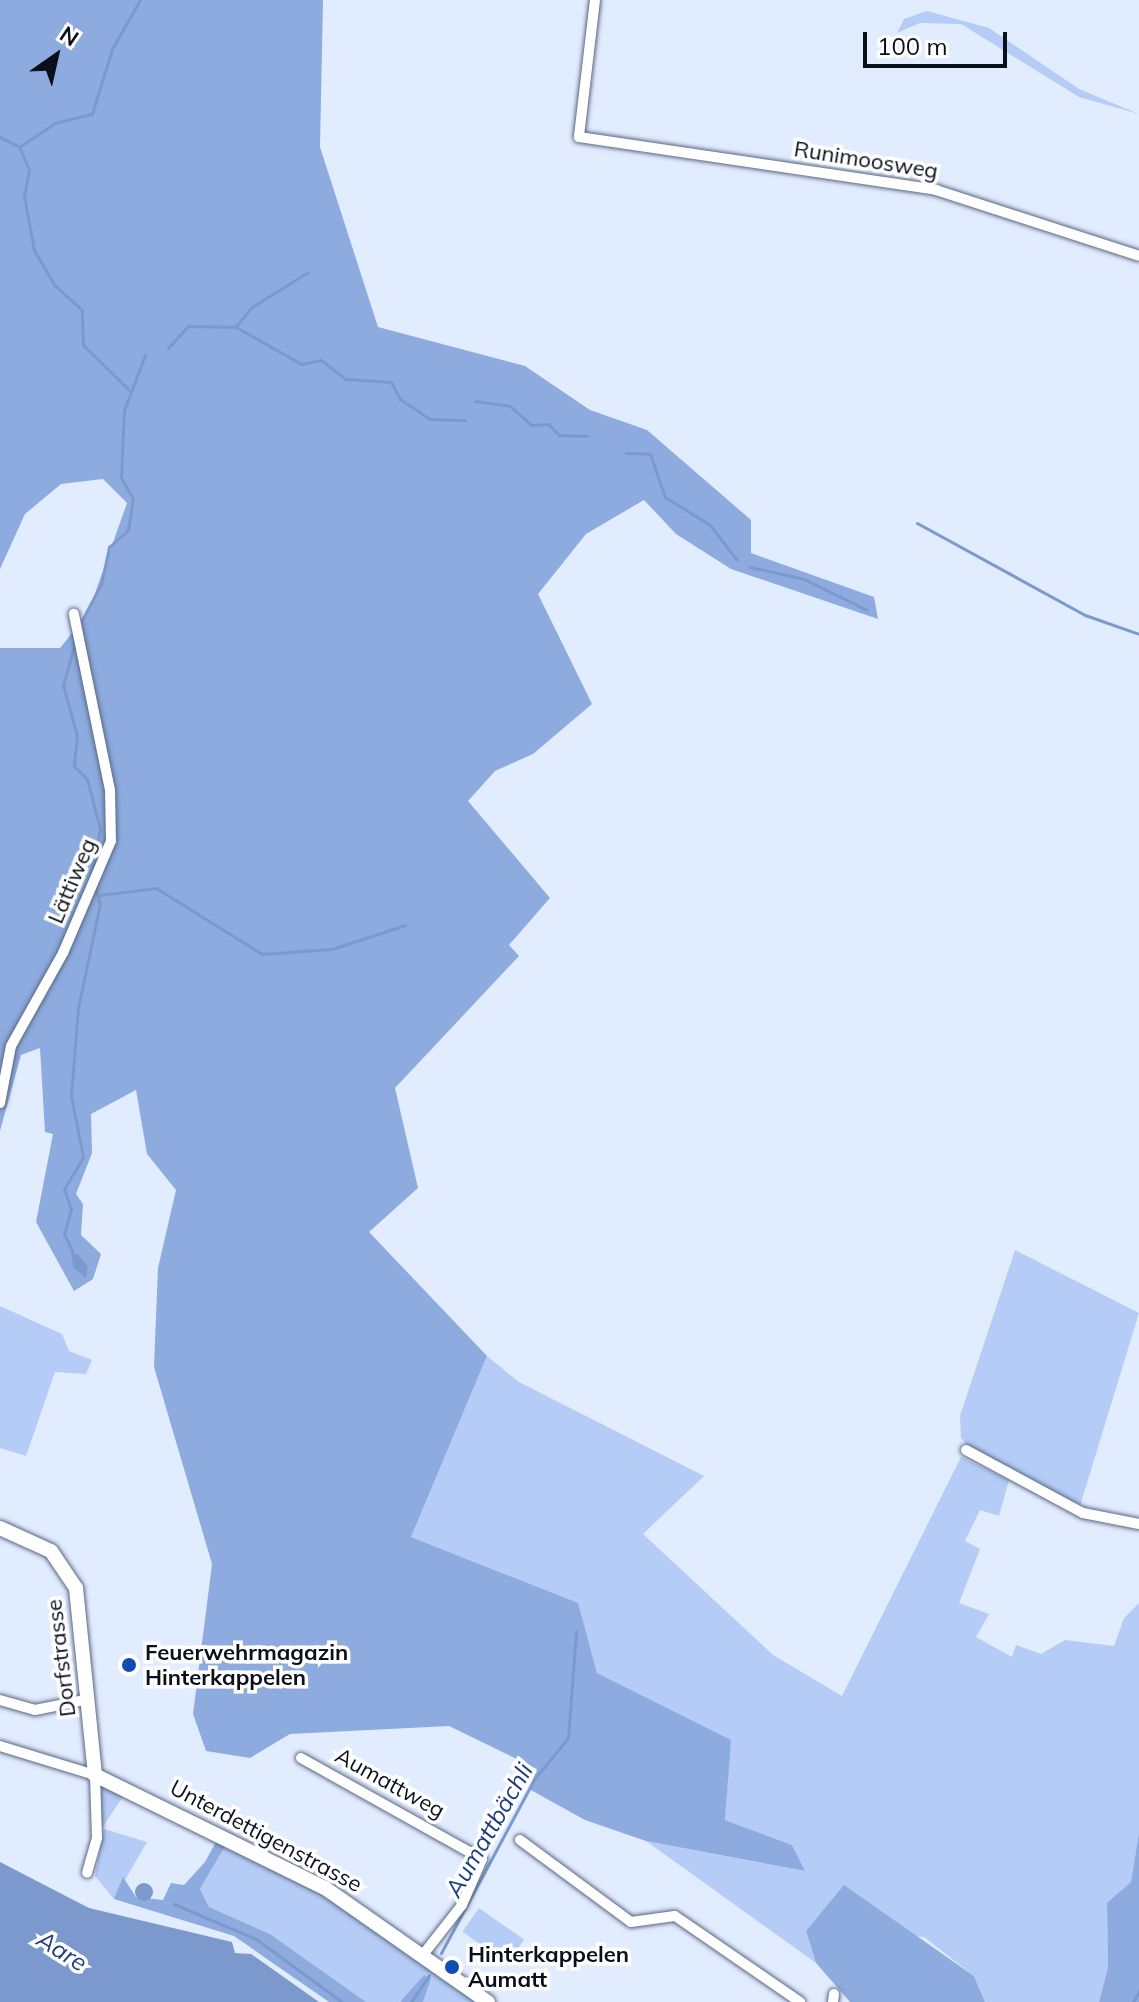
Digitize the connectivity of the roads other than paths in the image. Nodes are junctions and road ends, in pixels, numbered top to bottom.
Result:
1 (595, 0) edge
2 (1139, 256) edge
3 (74, 614) dead end
4 (0, 1103) edge
5 (966, 1450) dead end
6 (1139, 1524) edge
7 (0, 1528) edge
8 (89, 1699) junction
9 (0, 1700) edge
10 (0, 1746) edge
11 (301, 1758) dead end
12 (95, 1775) junction
13 (520, 1840) dead end
14 (87, 1873) dead end
15 (422, 1956) junction
16 (488, 2002) edge
17 (800, 2002) edge

1 - 2 street, Runimoosweg
3 - 4 street, Lättiweg
5 - 6 street
7 - 8 street, Dorfstrasse
8 - 9 street
8 - 12 street, Dorfstrasse
10 - 12 street
11 - 15 street, Aumattweg
12 - 14 street
12 - 15 street, Unterdettigenstrasse
13 - 17 street
15 - 16 street, Unterdettigenstrasse

